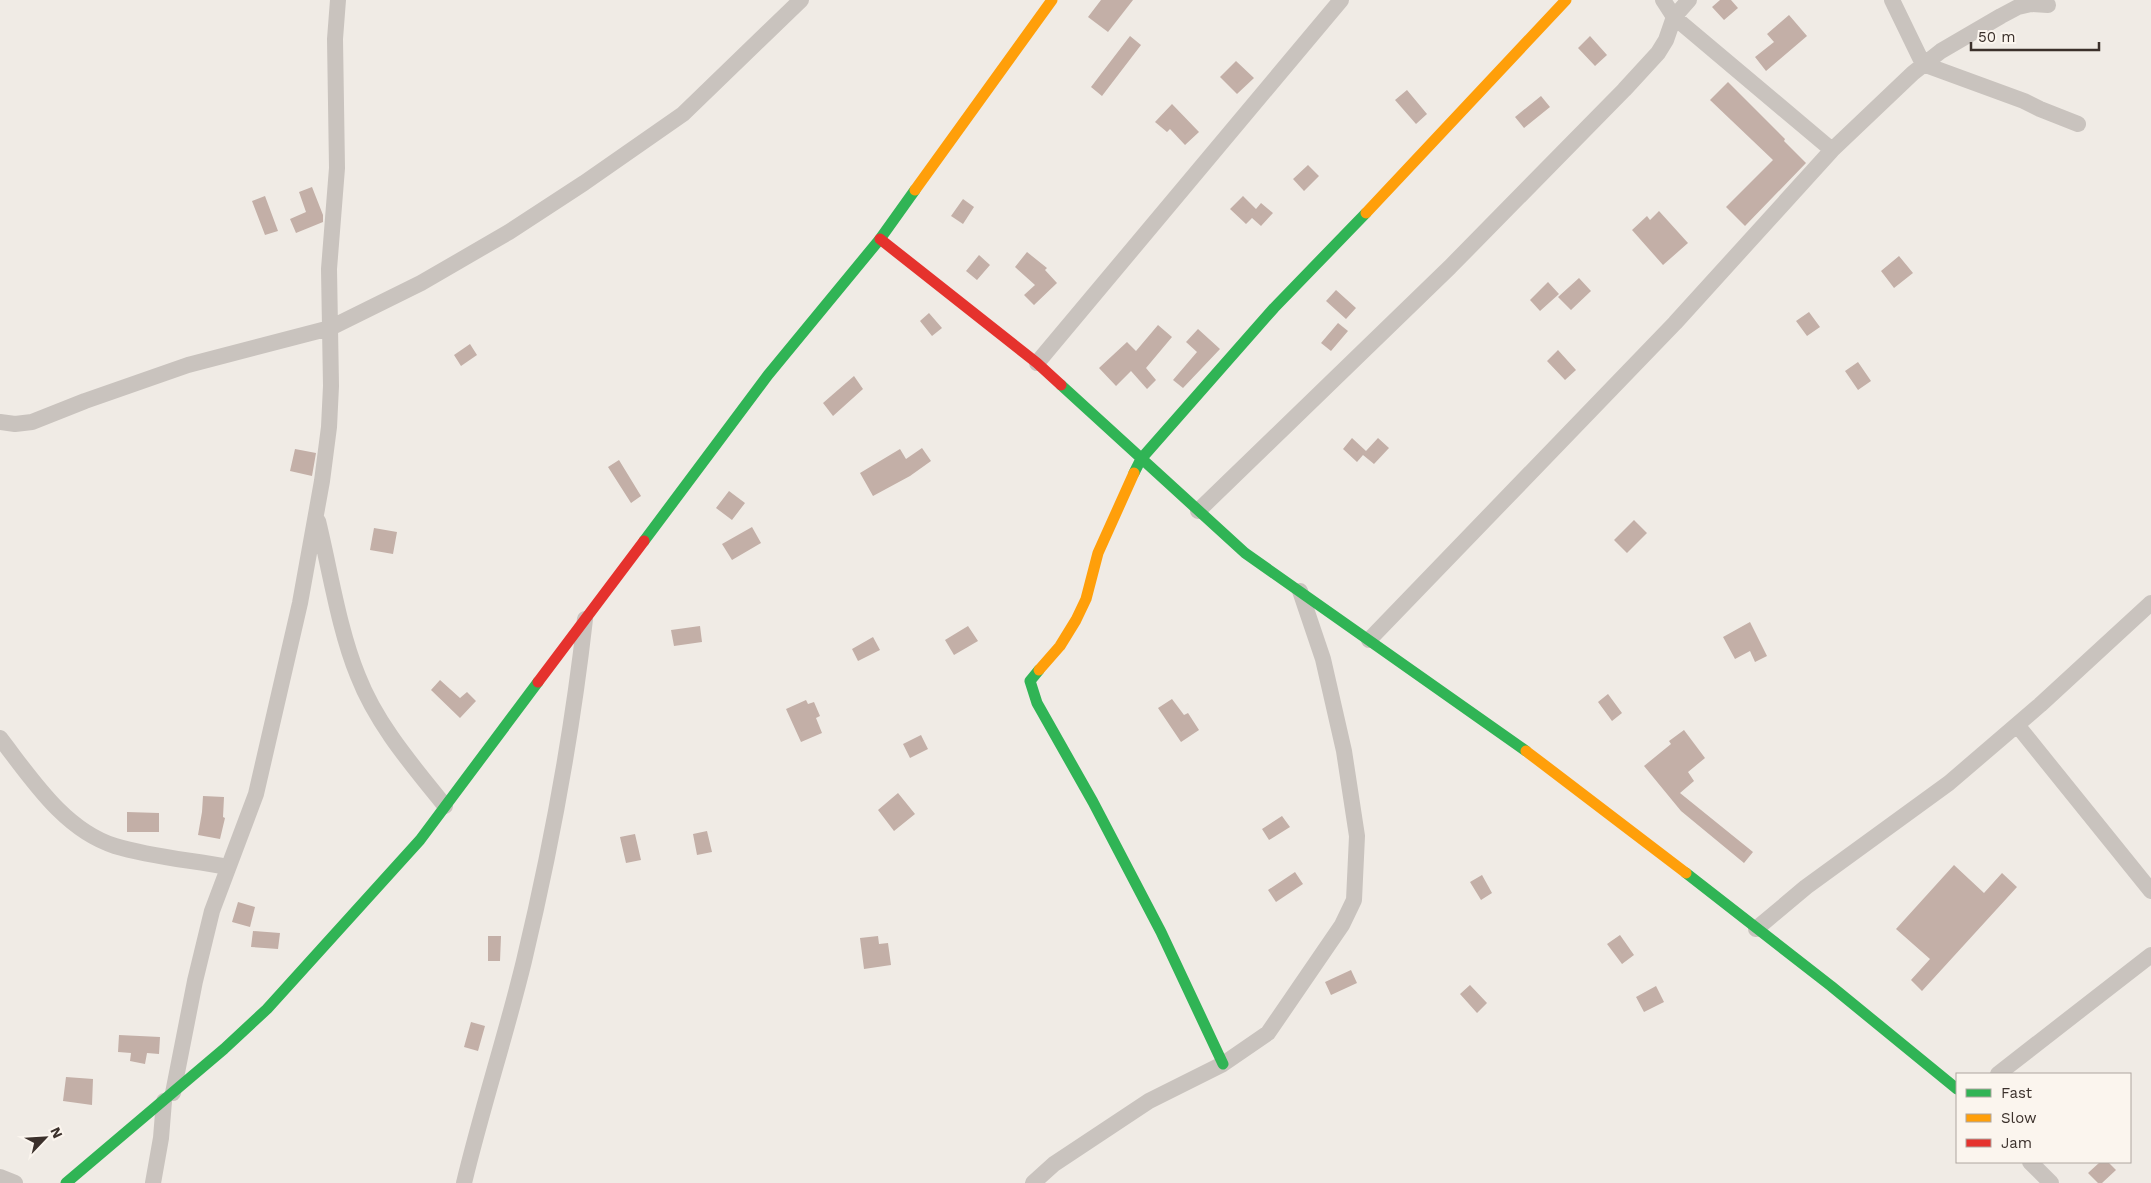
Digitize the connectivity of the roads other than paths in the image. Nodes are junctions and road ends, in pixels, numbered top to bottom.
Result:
1 (338, 0) edge
2 (802, 0) edge
3 (1052, 0) edge
4 (1341, 0) edge
5 (1566, 0) edge
6 (1663, 0) edge
7 (1689, 0) edge
8 (1892, 0) edge
9 (2048, 5) dead end
10 (1674, 17) junction
11 (1923, 64) junction
12 (2078, 124) dead end
13 (1832, 150) junction
14 (880, 239) junction
15 (330, 328) junction
16 (1036, 363) junction
17 (0, 422) edge
18 (1141, 459) junction
19 (1198, 511) junction
20 (316, 514) junction
21 (1300, 591) junction
22 (2151, 603) edge
23 (586, 618) junction
24 (1369, 640) junction
25 (2016, 725) junction
26 (0, 738) edge
27 (445, 806) junction
28 (228, 867) junction
29 (2151, 891) edge
30 (1756, 929) junction
31 (2151, 955) edge
32 (1223, 1064) junction
33 (1999, 1073) edge
34 (1956, 1088) edge
35 (168, 1097) junction
36 (2031, 1163) edge
37 (0, 1177) edge
38 (15, 1183) edge
39 (66, 1183) edge
40 (153, 1183) edge
41 (464, 1183) edge
42 (1032, 1183) edge
43 (2051, 1183) edge

1 - 15 street
2 - 15 street
3 - 14 street
4 - 16 street
5 - 18 street
6 - 10 street
7 - 10 street
8 - 11 street
9 - 11 street
10 - 13 street
10 - 19 street
11 - 12 street
11 - 13 street
13 - 24 street
14 - 16 street
14 - 23 street
15 - 17 street
15 - 20 street
16 - 18 street
18 - 19 street
18 - 32 street
19 - 21 street
20 - 27 street
20 - 28 street
21 - 24 street
21 - 32 street
22 - 25 street
23 - 27 street
23 - 41 street
24 - 30 street
25 - 29 street
25 - 30 street
26 - 28 street
27 - 35 street
28 - 35 street
30 - 34 street
31 - 33 street
32 - 42 street
35 - 39 street
35 - 40 street
36 - 43 street
37 - 38 street

